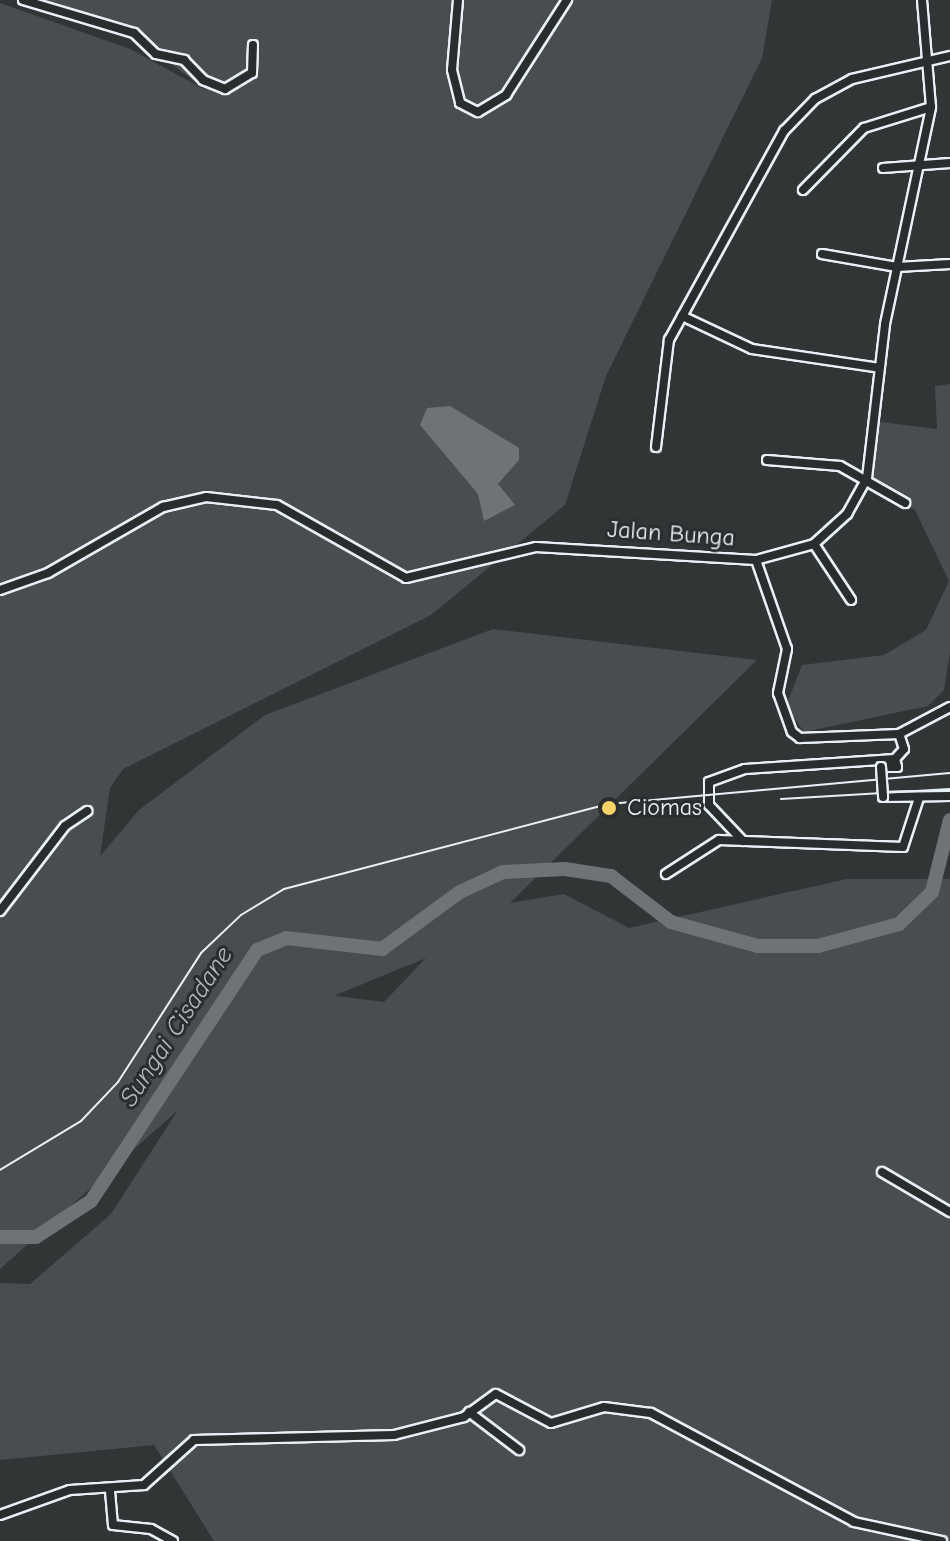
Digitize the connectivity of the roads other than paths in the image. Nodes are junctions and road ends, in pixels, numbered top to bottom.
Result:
1 (23, 0) edge
2 (458, 0) edge
3 (567, 0) edge
4 (922, 0) edge
5 (253, 45) dead end
6 (950, 56) edge
7 (928, 61) junction
8 (931, 107) junction
9 (950, 163) edge
10 (883, 168) dead end
11 (920, 169) junction
12 (803, 190) dead end
13 (822, 254) dead end
14 (950, 264) edge
15 (897, 267) junction
16 (682, 316) junction
17 (880, 368) junction
18 (656, 447) dead end
19 (767, 460) dead end
20 (867, 478) junction
21 (905, 503) dead end
22 (814, 544) junction
23 (756, 560) junction
24 (0, 590) edge
25 (851, 600) dead end
26 (950, 707) edge
27 (899, 734) junction
28 (895, 759) junction
29 (950, 796) edge
30 (922, 797) junction
31 (87, 811) dead end
32 (747, 844) junction
33 (666, 874) dead end
34 (0, 911) edge
35 (882, 1172) dead end
36 (950, 1212) edge
37 (469, 1412) junction
38 (519, 1450) dead end
39 (110, 1491) junction
40 (0, 1518) edge
41 (173, 1541) edge
42 (942, 1541) edge

1 - 5 street
2 - 3 street
4 - 7 street, Jalan Bunga
6 - 7 street
7 - 8 street, Jalan Bunga
7 - 16 street
8 - 11 street, Jalan Bunga
8 - 12 street
9 - 11 street
10 - 11 street
11 - 15 street, Jalan Bunga
13 - 15 street
14 - 15 street
15 - 17 street, Jalan Bunga
16 - 17 street
16 - 18 street
17 - 20 street, Jalan Bunga
19 - 20 street
20 - 21 street
20 - 22 street, Jalan Bunga
22 - 23 street, Jalan Bunga
22 - 25 street
23 - 24 street, Jalan Bunga
23 - 27 street
26 - 27 street
27 - 28 street
28 - 30 street, bridge
28 - 32 street
29 - 30 street
30 - 32 street
31 - 34 street
32 - 33 street
35 - 36 street
37 - 38 street
37 - 39 street
37 - 42 street
39 - 40 street
39 - 41 street

